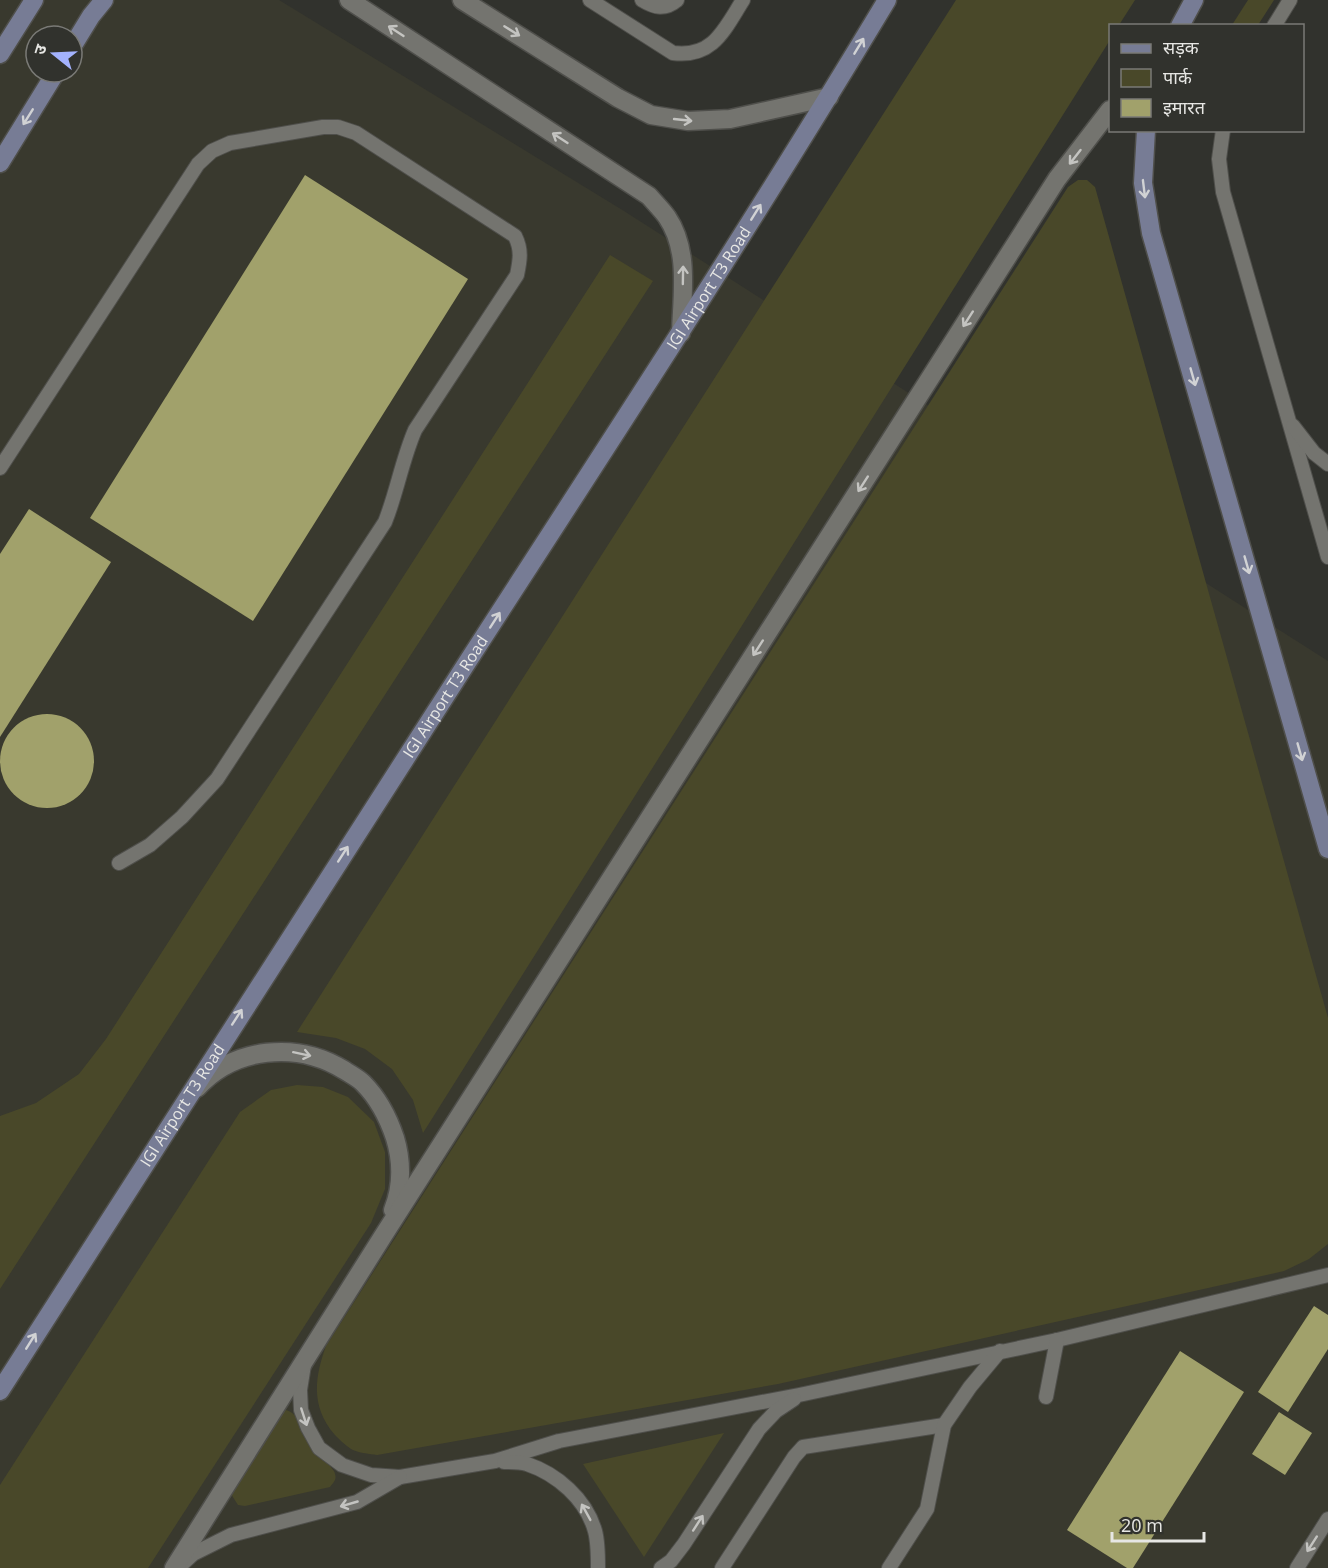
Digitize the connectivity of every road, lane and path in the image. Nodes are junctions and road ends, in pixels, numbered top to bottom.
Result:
1 (34, 0) edge
2 (104, 0) edge
3 (349, 0) edge
4 (462, 0) edge
5 (590, 0) edge
6 (642, 0) edge
7 (677, 0) edge
8 (743, 0) edge
9 (887, 0) edge
10 (1290, 0) edge
11 (1275, 24) edge
12 (84, 27) edge
13 (0, 54) edge
14 (49, 84) edge
15 (829, 97) junction
16 (1109, 111) edge
17 (1146, 132) edge
18 (1223, 132) edge
19 (0, 163) edge
20 (681, 333) junction
21 (1286, 413) junction
22 (1328, 464) edge
23 (0, 468) edge
24 (1328, 557) edge
25 (1328, 849) edge
26 (119, 864) dead end
27 (179, 1107) junction
28 (383, 1236) junction
29 (1328, 1275) edge
30 (1057, 1340) junction
31 (1000, 1351) junction
32 (305, 1360) junction
33 (0, 1391) edge
34 (799, 1395) junction
35 (1046, 1397) dead end
36 (944, 1425) junction
37 (495, 1461) junction
38 (400, 1477) junction
39 (1328, 1519) edge
40 (176, 1568) edge
41 (598, 1568) edge
42 (661, 1568) edge
43 (722, 1568) edge
44 (889, 1568) edge
45 (1297, 1568) edge

1 - 13 main road
2 - 12 main road
20 -> 3 street
4 -> 15 street
5 - 8 lane
6 - 7 lane
15 -> 9 main road, IGI Airport T3 Road
10 - 11 lane
14 -> 19 main road
20 -> 15 main road, IGI Airport T3 Road
16 -> 28 street
17 -> 25 main road
18 - 21 lane
27 -> 20 main road, IGI Airport T3 Road
21 - 22 lane
21 - 24 lane
23 - 26 lane
27 -> 28 street
33 -> 27 main road, IGI Airport T3 Road
28 - 32 street
29 - 30 lane
30 - 31 lane
30 - 35 lane
31 - 34 lane
31 - 36 lane
32 -> 38 lane
32 - 40 street
34 - 37 lane
42 -> 34 lane
36 - 43 lane
36 - 44 lane
37 - 38 lane
41 -> 37 lane
38 -> 40 lane
39 -> 45 lane

